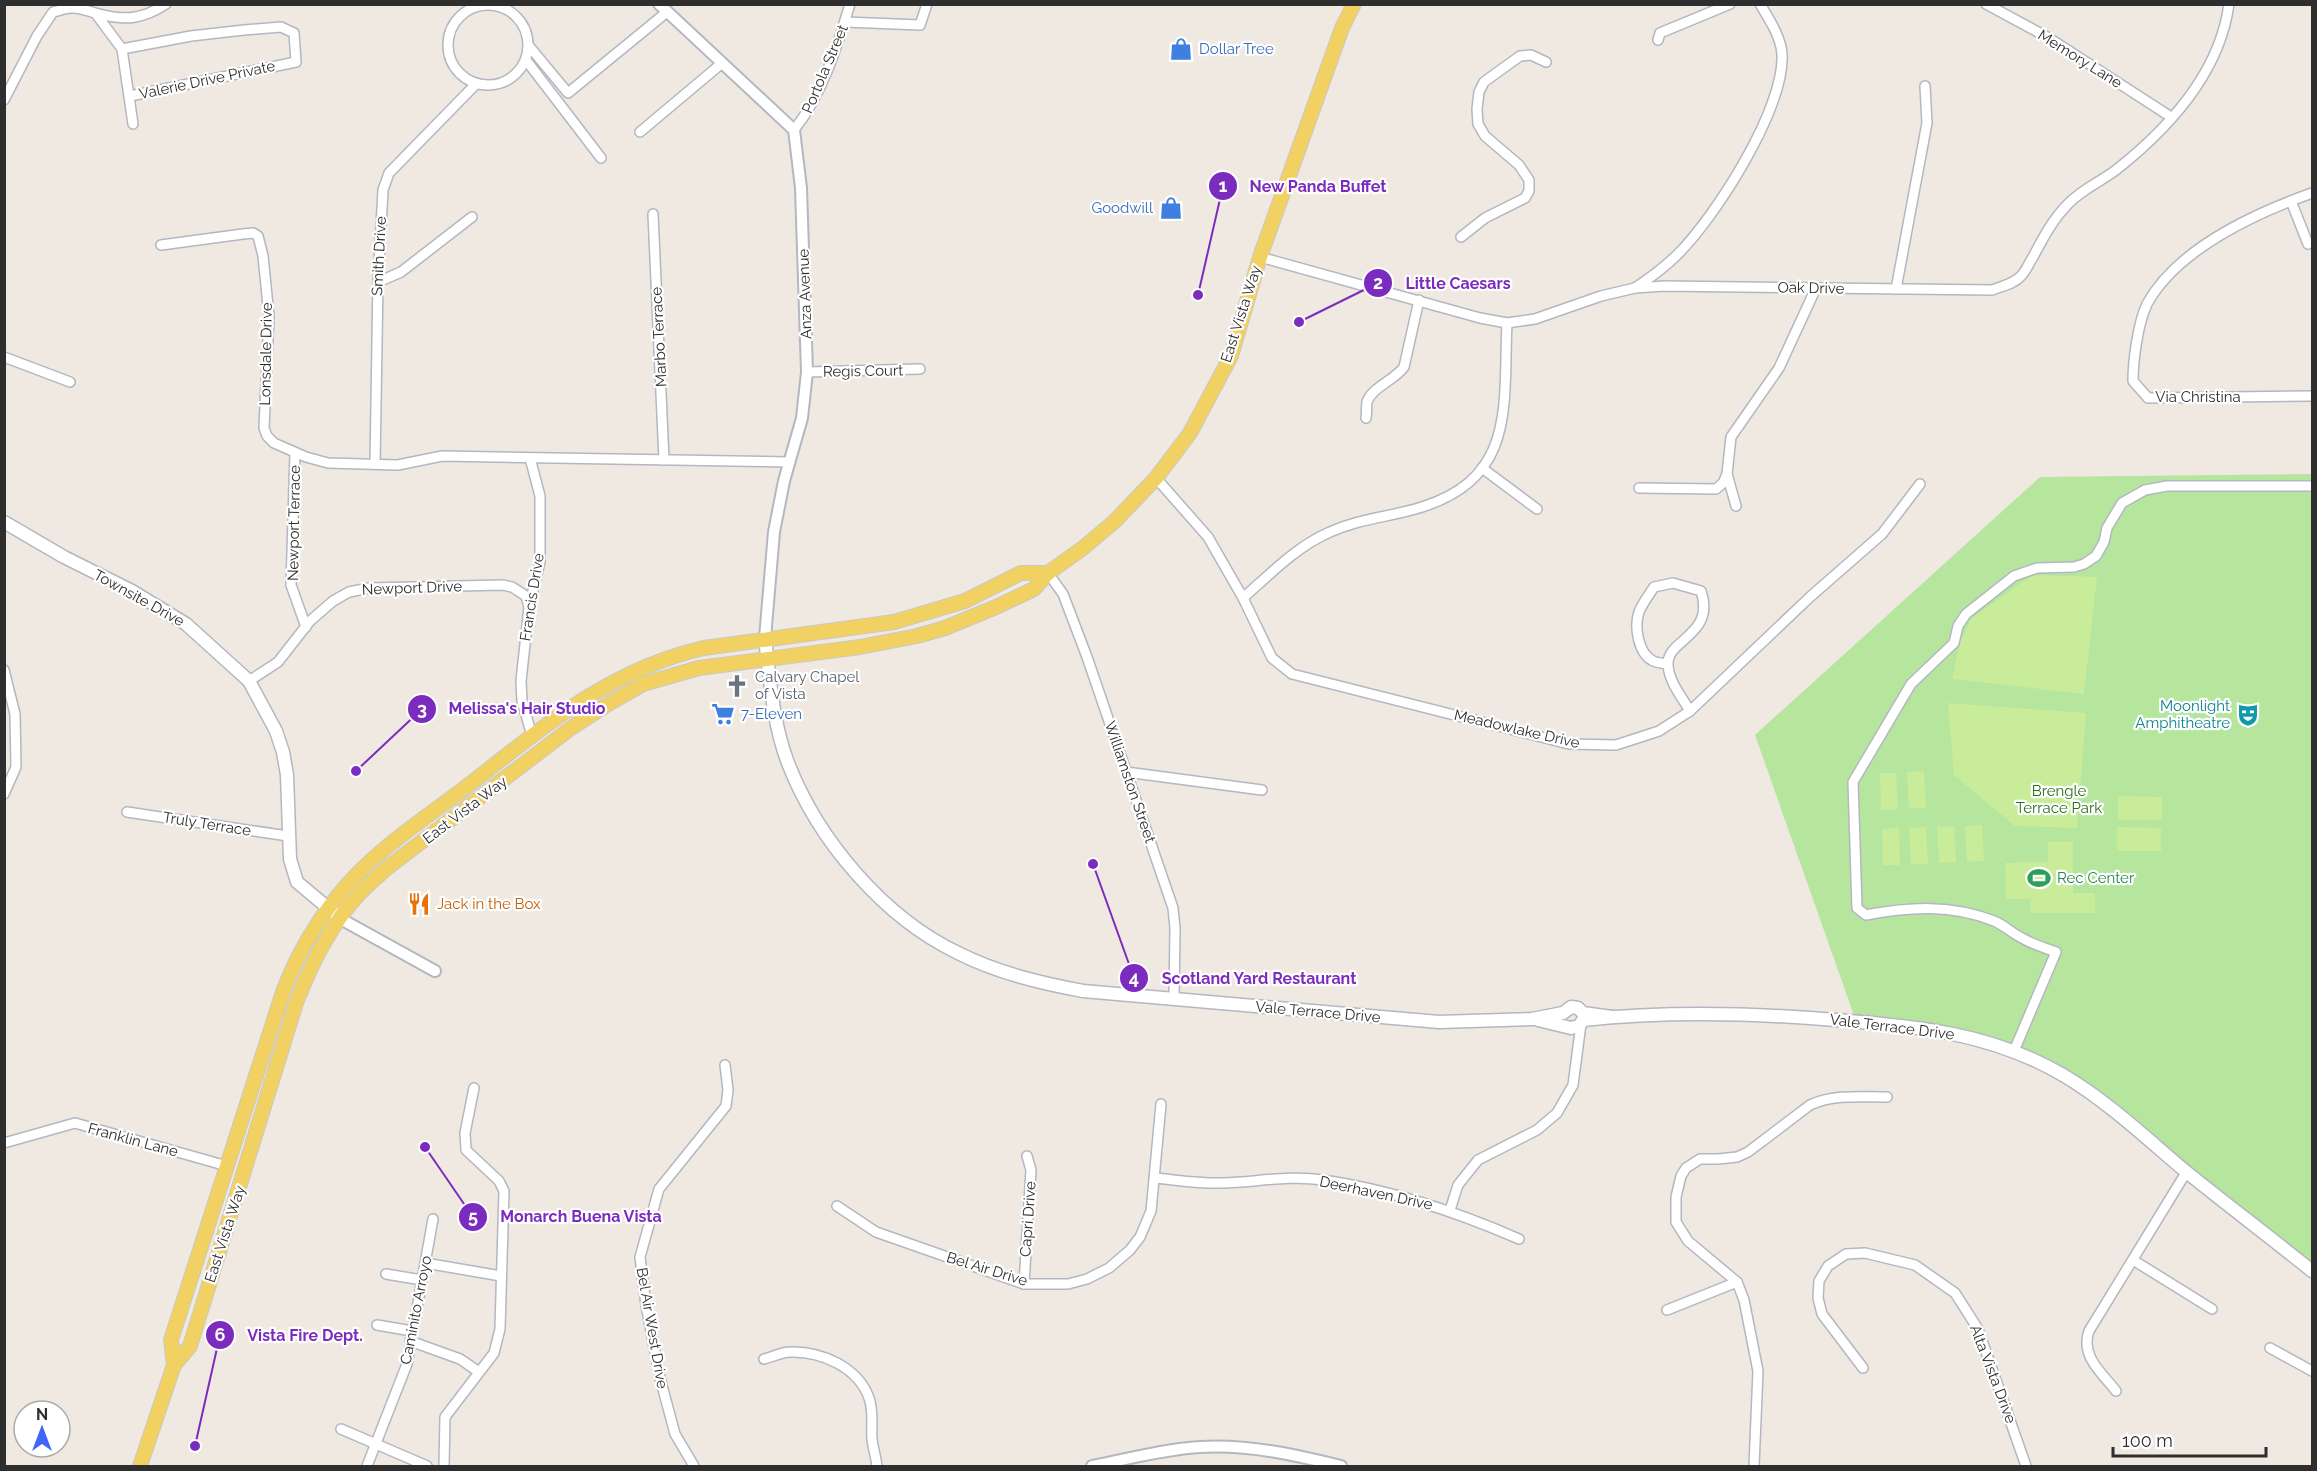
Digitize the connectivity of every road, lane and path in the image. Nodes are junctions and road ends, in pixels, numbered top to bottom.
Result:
1 (166, 4) edge
2 (850, 4) edge
3 (927, 4) edge
4 (1354, 4) edge
5 (1730, 4) edge
6 (1760, 4) edge
7 (1986, 4) edge
8 (2229, 4) edge
9 (491, 5) edge
10 (53, 8) edge
11 (663, 8) edge
12 (96, 14) junction
13 (845, 22) junction
14 (1658, 39) dead end
15 (529, 46) junction
16 (122, 49) junction
17 (526, 60) junction
18 (1546, 62) dead end
19 (721, 64) junction
20 (476, 84) junction
21 (1925, 86) dead end
22 (129, 96) junction
23 (4, 100) edge
24 (2171, 117) junction
25 (134, 124) dead end
26 (794, 130) junction
27 (640, 132) dead end
28 (601, 158) dead end
29 (2313, 193) edge
30 (2291, 201) junction
31 (653, 214) dead end
32 (472, 217) dead end
33 (1461, 237) dead end
34 (2308, 244) dead end
35 (161, 245) dead end
36 (1260, 257) junction
37 (378, 282) junction
38 (1635, 288) junction
39 (1816, 288) junction
40 (1896, 289) junction
41 (1419, 300) junction
42 (1507, 323) junction
43 (4, 357) edge
44 (920, 369) dead end
45 (807, 372) junction
46 (70, 382) dead end
47 (2313, 396) edge
48 (1366, 418) dead end
49 (295, 453) junction
50 (530, 458) junction
51 (664, 460) junction
52 (789, 462) junction
53 (375, 464) junction
54 (1482, 468) junction
55 (1727, 474) junction
56 (1156, 478) junction
57 (1920, 484) dead end
58 (2313, 486) edge
59 (1639, 488) dead end
60 (1736, 506) dead end
61 (1537, 509) dead end
62 (4, 522) edge
63 (1048, 573) junction
64 (1243, 598) junction
65 (529, 607) junction
66 (306, 627) junction
67 (765, 638) junction
68 (767, 658) junction
69 (1668, 664) junction
70 (4, 670) edge
71 (249, 681) junction
72 (568, 708) junction
73 (1690, 711) junction
74 (532, 736) junction
75 (1126, 772) junction
76 (512, 775) junction
77 (1262, 790) dead end
78 (5, 793) edge
79 (127, 812) dead end
80 (288, 837) junction
81 (334, 913) junction
82 (435, 971) dead end
83 (1174, 999) junction
84 (1563, 1012) junction
85 (1532, 1019) junction
86 (1582, 1019) junction
87 (1567, 1026) junction
88 (2014, 1050) junction
89 (1575, 1057) junction
90 (725, 1065) dead end
91 (474, 1088) dead end
92 (1887, 1097) dead end
93 (247, 1100) junction
94 (1161, 1104) dead end
95 (4, 1143) edge
96 (1027, 1156) dead end
97 (227, 1166) junction
98 (245, 1172) junction
99 (2187, 1172) junction
100 (1155, 1178) junction
101 (837, 1206) dead end
102 (1450, 1210) junction
103 (433, 1219) dead end
104 (1519, 1239) dead end
105 (2133, 1260) junction
106 (425, 1263) junction
107 (2313, 1271) edge
108 (386, 1274) dead end
109 (501, 1275) junction
110 (422, 1280) junction
111 (1737, 1282) junction
112 (1024, 1284) junction
113 (1667, 1310) dead end
114 (2212, 1310) dead end
115 (377, 1325) dead end
116 (412, 1331) junction
117 (410, 1341) junction
118 (2270, 1348) dead end
119 (764, 1359) dead end
120 (174, 1365) junction
121 (1863, 1368) dead end
122 (2313, 1371) edge
123 (479, 1372) junction
124 (2116, 1391) dead end
125 (341, 1429) dead end
126 (375, 1445) junction
127 (140, 1467) edge
128 (367, 1467) edge
129 (427, 1467) edge
130 (444, 1467) edge
131 (694, 1467) edge
132 (877, 1467) edge
133 (1092, 1467) edge
134 (1341, 1467) edge
135 (1754, 1467) edge
136 (2026, 1467) edge

1 - 12 street
2 - 13 street, Portola Street
3 - 13 street
4 - 36 main road, East Vista Way
5 - 14 street
6 - 38 street
7 - 24 street, Memory Lane
8 - 24 street, Oak Drive
9 - 15 street
9 - 20 street
10 - 12 street
10 - 23 street
11 - 15 street
11 - 19 street
12 - 16 street
13 - 26 street, Portola Street
15 - 17 street
16 - 22 street
16 - 22 street, Valerie Drive Private
17 - 20 street
17 - 28 street
18 - 33 street
19 - 26 street
19 - 27 street
20 - 37 street, Smith Drive
21 - 40 street
22 - 25 street
24 - 40 street, Oak Drive
26 - 45 street, Anza Avenue
29 - 30 street, Via Christina
30 - 34 street
30 - 47 street, Via Christina
31 - 51 street, Marbo Terrace
32 - 37 street
35 - 49 street, Lonsdale Drive
36 - 41 street, Oak Drive
36 - 56 main road, East Vista Way
37 - 53 street, Smith Drive
38 - 39 street, Oak Drive
38 - 42 street, Oak Drive
39 - 40 street, Oak Drive
39 - 55 street
41 - 42 street, Oak Drive
41 - 48 street
42 - 54 street
43 - 46 street
44 - 45 street, Regis Court
45 - 52 street, Anza Avenue
49 - 53 street
49 - 66 street, Newport Terrace
50 - 51 street
50 - 53 street
50 - 65 street, Francis Drive
51 - 52 street
52 - 67 street, Anza Avenue
54 - 61 street
54 - 64 street
55 - 59 street
55 - 60 street
56 - 63 main road, East Vista Way
56 - 64 street, Meadowlake Drive
57 - 73 street, Meadowlake Drive
58 - 88 street
62 - 71 main road, Townsite Drive
63 - 67 main road
63 - 68 main road, East Vista Way
63 - 75 street, Williamston Street
64 - 73 street, Meadowlake Drive
65 - 66 street, Newport Drive
65 - 74 street, Francis Drive
66 - 71 street, Newport Drive
67 - 68 main road, Vale Terrace Drive
67 - 72 main road, East Vista Way
68 - 76 main road, East Vista Way
68 - 83 main road, Vale Terrace Drive
69 - 69 street
69 - 73 street
70 - 78 street
71 - 80 main road, Townsite Drive
72 - 74 main road, East Vista Way
72 - 76 main road
74 - 81 main road, East Vista Way
75 - 77 street
75 - 83 street, Williamston Street
76 - 81 main road, East Vista Way
79 - 80 street, Truly Terrace
80 - 81 main road, Townsite Drive
81 - 82 street, Townsite Drive
81 - 93 main road, East Vista Way
81 - 98 main road, East Vista Way
83 - 85 main road, Vale Terrace Drive
84 - 85 main road, Vale Terrace Drive
84 - 86 main road
84 - 87 main road
85 - 87 main road, Vale Terrace Drive
86 - 87 main road
86 - 88 main road, Vale Terrace Drive
86 - 89 street
87 - 89 street
88 - 99 main road, Vale Terrace Drive
89 - 102 street
90 - 131 street, Bel Air West Drive
91 - 109 street
92 - 111 street
93 - 97 main road, East Vista Way
93 - 98 main road
94 - 100 street, Bel Air Drive
95 - 97 street, Franklin Lane
96 - 112 street, Capri Drive
97 - 120 main road, East Vista Way
98 - 120 main road, East Vista Way
99 - 105 street
99 - 107 main road, Vale Terrace Drive
100 - 102 street, Deerhaven Drive
100 - 112 street, Bel Air Drive
101 - 112 street, Bel Air Drive
102 - 104 street, Deerhaven Drive
103 - 106 street, Caminito Arroyo
105 - 114 street
105 - 124 street
106 - 109 street
106 - 110 street, Caminito Arroyo
108 - 110 street
109 - 123 street
110 - 116 street, Caminito Arroyo
111 - 113 street
111 - 135 street
115 - 116 street
116 - 117 street, Caminito Arroyo
117 - 123 street
117 - 126 street, Caminito Arroyo
118 - 122 street
119 - 132 street
120 - 127 main road, East Vista Way
121 - 136 street, Alta Vista Drive
123 - 130 street
125 - 126 street
126 - 128 street, Caminito Arroyo
126 - 129 street
133 - 134 street

